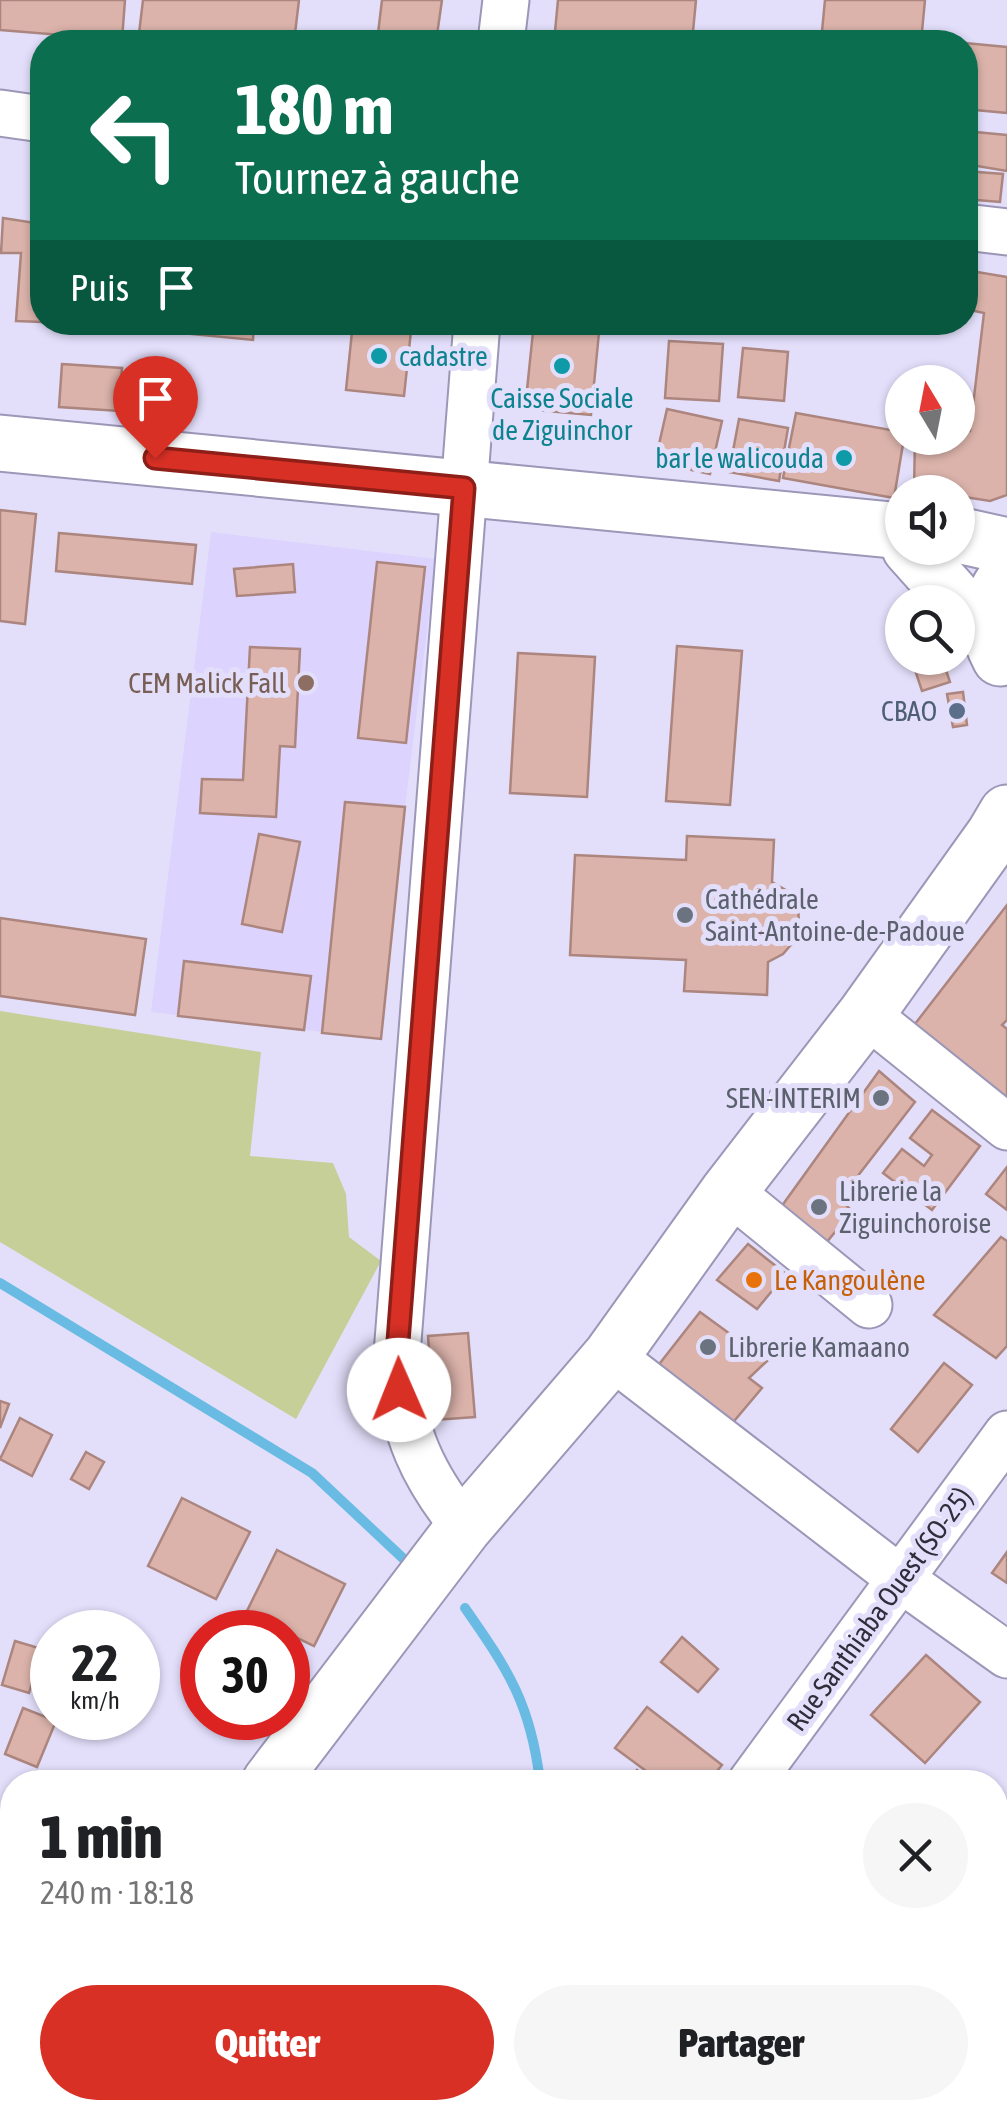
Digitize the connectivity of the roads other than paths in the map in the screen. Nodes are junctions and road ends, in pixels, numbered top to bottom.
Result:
1 (506, 0) edge
2 (503, 30) edge
3 (0, 114) edge
4 (30, 118) edge
5 (978, 229) edge
6 (1007, 232) edge
7 (476, 335) edge
8 (0, 443) edge
9 (464, 488) junction
10 (885, 535) edge
11 (975, 539) edge
12 (1007, 546) edge
13 (925, 565) edge
14 (1007, 578) edge
15 (1003, 661) edge
16 (1003, 813) edge
17 (866, 1014) junction
18 (1007, 1126) edge
19 (729, 1191) junction
20 (868, 1305) dead end
21 (611, 1356) junction
22 (1007, 1434) edge
23 (464, 1527) junction
24 (902, 1580) junction
25 (1007, 1655) edge
26 (279, 1770) edge
27 (760, 1770) edge

1 - 2 street
3 - 4 street
5 - 6 street
7 - 9 street
8 - 9 main road
9 - 10 main road
9 - 23 street
11 - 12 main road
13 - 15 main road
14 - 15 main road
16 - 17 main road
17 - 18 street
17 - 19 main road
19 - 20 street
19 - 21 main road
21 - 23 main road
21 - 24 street
22 - 24 street, Rue Santhiaba Ouest (SO-25)
23 - 26 main road
24 - 25 street
24 - 27 street, Rue Santhiaba Ouest (SO-25)

